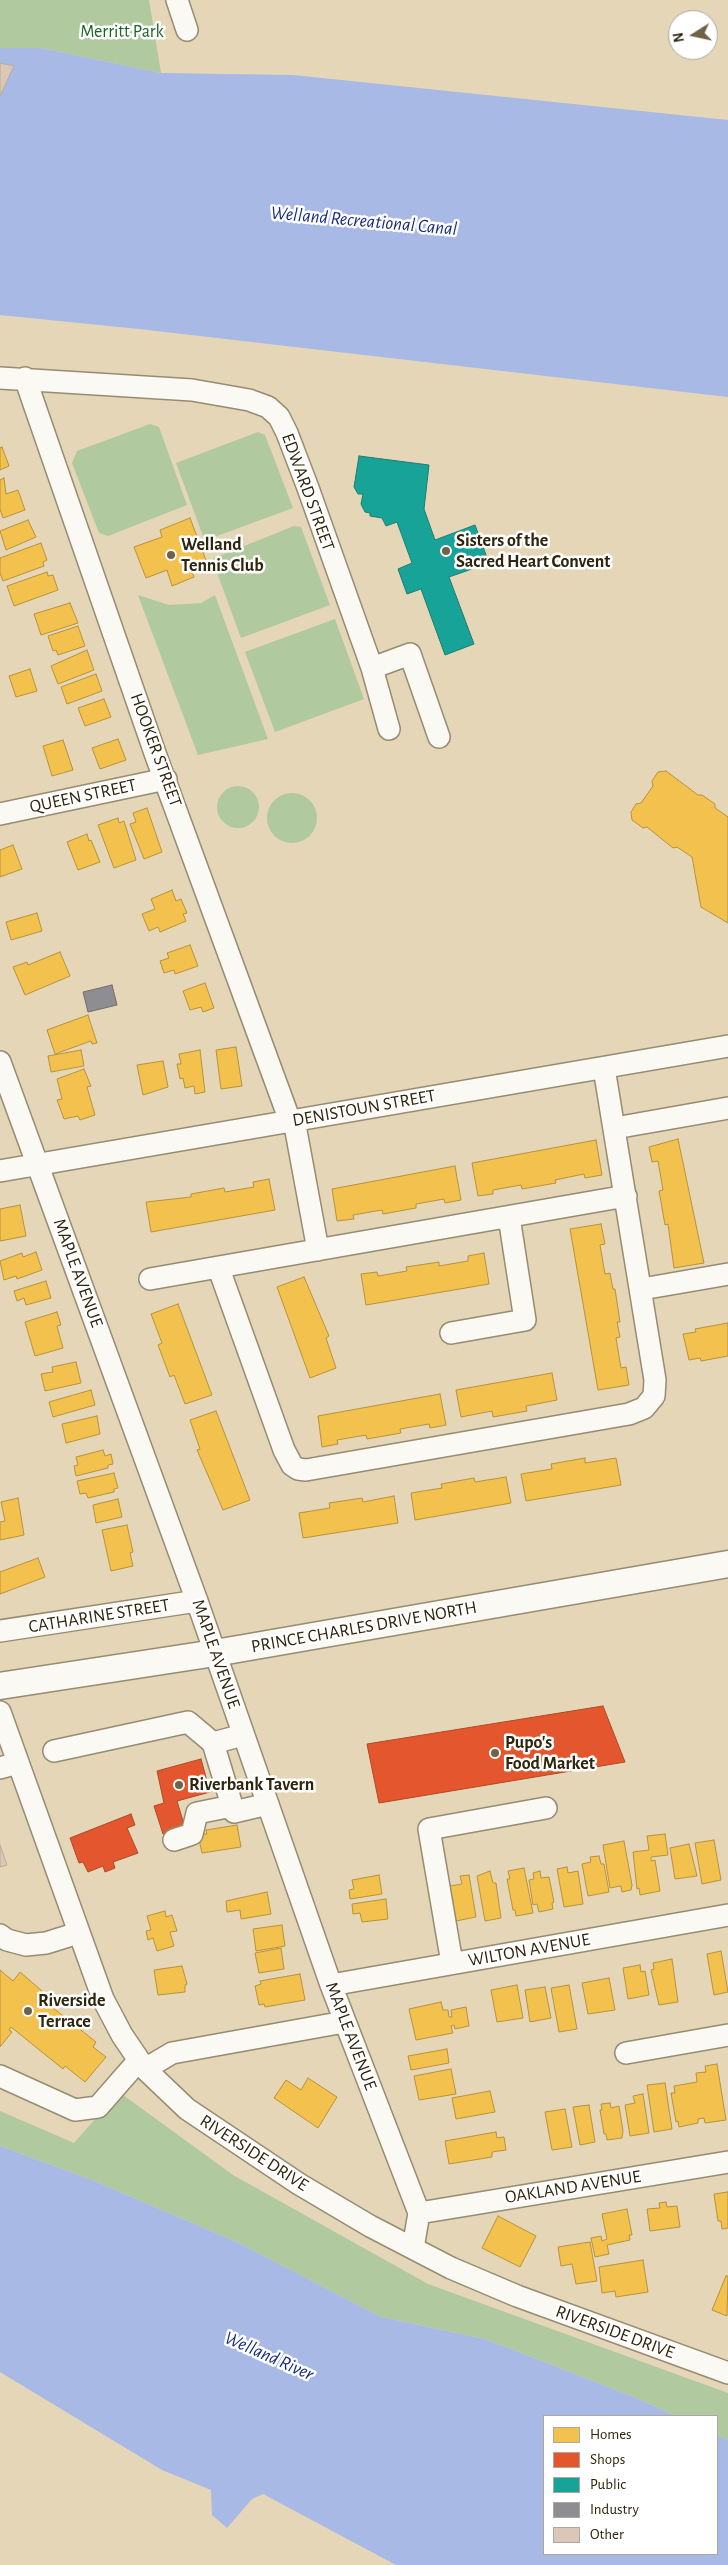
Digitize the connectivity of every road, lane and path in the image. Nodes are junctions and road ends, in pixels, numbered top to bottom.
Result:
1 (176, 0) edge
2 (186, 30) dead end
3 (0, 378) edge
4 (25, 378) junction
5 (372, 668) junction
6 (389, 729) dead end
7 (439, 737) dead end
8 (166, 779) junction
9 (0, 814) edge
10 (728, 1046) edge
11 (0, 1062) edge
12 (604, 1068) junction
13 (728, 1108) edge
14 (292, 1120) junction
15 (615, 1128) junction
16 (38, 1165) junction
17 (0, 1172) edge
18 (626, 1196) junction
19 (509, 1217) junction
20 (318, 1250) junction
21 (219, 1269) junction
22 (728, 1274) edge
23 (150, 1280) dead end
24 (642, 1289) junction
25 (451, 1333) dead end
26 (728, 1564) edge
27 (197, 1600) junction
28 (0, 1631) edge
29 (215, 1653) junction
30 (0, 1686) edge
31 (0, 1712) edge
32 (244, 1734) junction
33 (213, 1743) junction
34 (54, 1751) dead end
35 (9, 1766) edge
36 (268, 1804) junction
37 (232, 1806) junction
38 (546, 1808) dead end
39 (174, 1840) dead end
40 (728, 1915) edge
41 (78, 1933) junction
42 (0, 1935) edge
43 (452, 1963) junction
44 (331, 1985) junction
45 (344, 2022) junction
46 (728, 2035) edge
47 (626, 2053) dead end
48 (142, 2065) junction
49 (0, 2076) edge
50 (728, 2162) edge
51 (419, 2213) junction
52 (413, 2248) junction
53 (728, 2373) edge

1 - 2 street
3 - 4 street, EDWARD STREET
4 - 5 street, EDWARD STREET
4 - 8 street, HOOKER STREET
5 - 6 street, EDWARD STREET
5 - 7 street
8 - 9 street, QUEEN STREET
8 - 14 street, HOOKER STREET
10 - 12 street, DENISTOUN STREET
11 - 16 street, MAPLE AVENUE
12 - 14 street, DENISTOUN STREET
12 - 15 street
13 - 15 street
14 - 16 street, DENISTOUN STREET
14 - 20 street, HOOKER STREET
15 - 18 street
16 - 17 street, DENISTOUN STREET
16 - 27 street, MAPLE AVENUE
18 - 19 street
18 - 24 street
19 - 20 street
19 - 25 street
20 - 21 street
21 - 23 street
21 - 24 street
22 - 24 street
26 - 29 main road, PRINCE CHARLES DRIVE NORTH
27 - 28 street, CATHARINE STREET
27 - 29 street, MAPLE AVENUE
29 - 30 main road, PRINCE CHARLES DRIVE NORTH
29 - 32 street, MAPLE AVENUE
31 - 35 street, RIVERSIDE DRIVE
32 - 33 street
32 - 36 street, MAPLE AVENUE
33 - 34 street
33 - 37 street
35 - 41 street, RIVERSIDE DRIVE
36 - 37 street
36 - 44 street, MAPLE AVENUE
37 - 39 street
38 - 43 street
40 - 43 street, WILTON AVENUE
41 - 42 street
41 - 48 street, RIVERSIDE DRIVE
43 - 44 street, WILTON AVENUE
44 - 45 street, MAPLE AVENUE
45 - 48 street
45 - 51 street, MAPLE AVENUE
46 - 47 street
48 - 49 street
48 - 52 street, RIVERSIDE DRIVE
50 - 51 street, OAKLAND AVENUE
51 - 52 street
52 - 53 street, RIVERSIDE DRIVE

